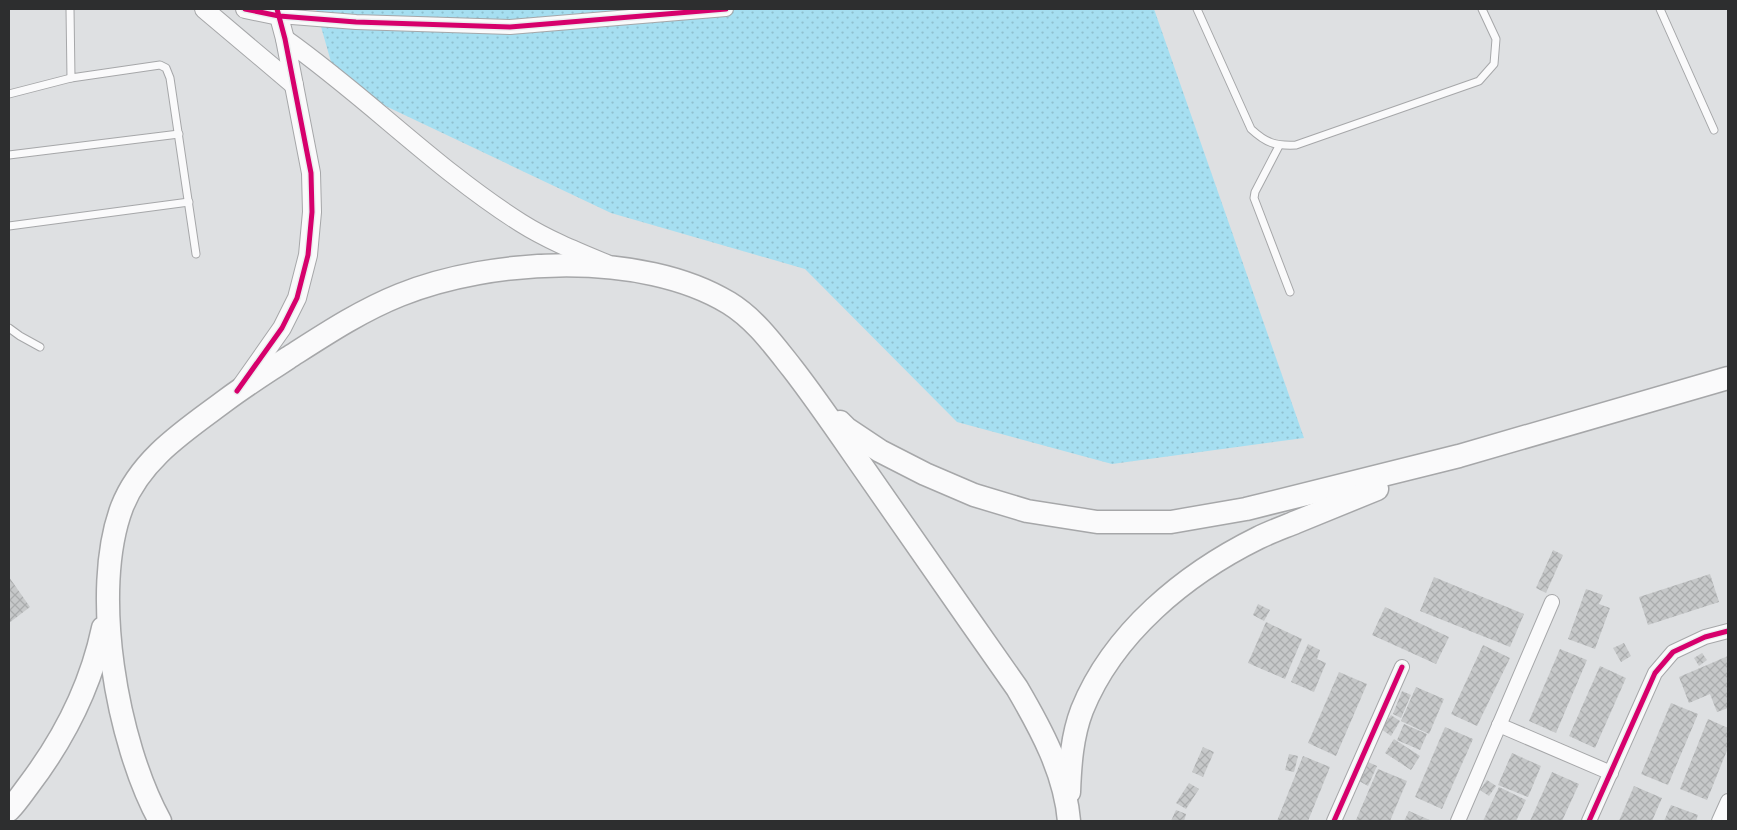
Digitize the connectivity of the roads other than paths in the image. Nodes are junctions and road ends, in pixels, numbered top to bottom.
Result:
1 (70, 9) edge
2 (204, 9) edge
3 (245, 9) edge
4 (726, 9) edge
5 (1196, 9) edge
6 (1482, 9) edge
7 (1660, 9) edge
8 (278, 13) edge
9 (285, 39) junction
10 (71, 78) junction
11 (294, 85) junction
12 (9, 94) edge
13 (1714, 130) dead end
14 (178, 134) junction
15 (1279, 146) junction
16 (9, 156) edge
17 (189, 202) junction
18 (9, 226) edge
19 (196, 254) dead end
20 (614, 267) junction
21 (1290, 292) dead end
22 (9, 328) edge
23 (40, 347) dead end
24 (1728, 378) edge
25 (237, 391) junction
26 (809, 391) junction
27 (1460, 456) junction
28 (1552, 602) dead end
29 (108, 603) junction
30 (1728, 631) edge
31 (1402, 667) dead end
32 (1499, 725) junction
33 (1611, 773) junction
34 (1728, 801) edge
35 (9, 810) edge
36 (1069, 820) edge
37 (160, 821) edge
38 (1334, 821) edge
39 (1458, 821) edge
40 (1589, 821) edge
41 (1719, 821) edge

1 - 10 lane
2 - 11 street
3 - 8 street
4 - 8 street
5 - 15 lane
6 - 15 lane
7 - 13 lane
8 - 9 street
9 - 11 street
9 - 20 street
10 - 12 lane
10 - 14 lane
11 - 25 street
14 - 16 lane
14 - 17 lane
15 - 21 lane
17 - 18 lane
17 - 19 lane
20 - 25 main road
20 - 26 main road
22 - 23 lane
24 - 27 main road
25 - 29 main road
26 - 27 main road
26 - 36 main road
27 - 36 main road
28 - 32 street
29 - 35 main road
29 - 37 main road
30 - 33 street
31 - 38 street
32 - 33 street
32 - 39 street
33 - 40 street
34 - 41 street

